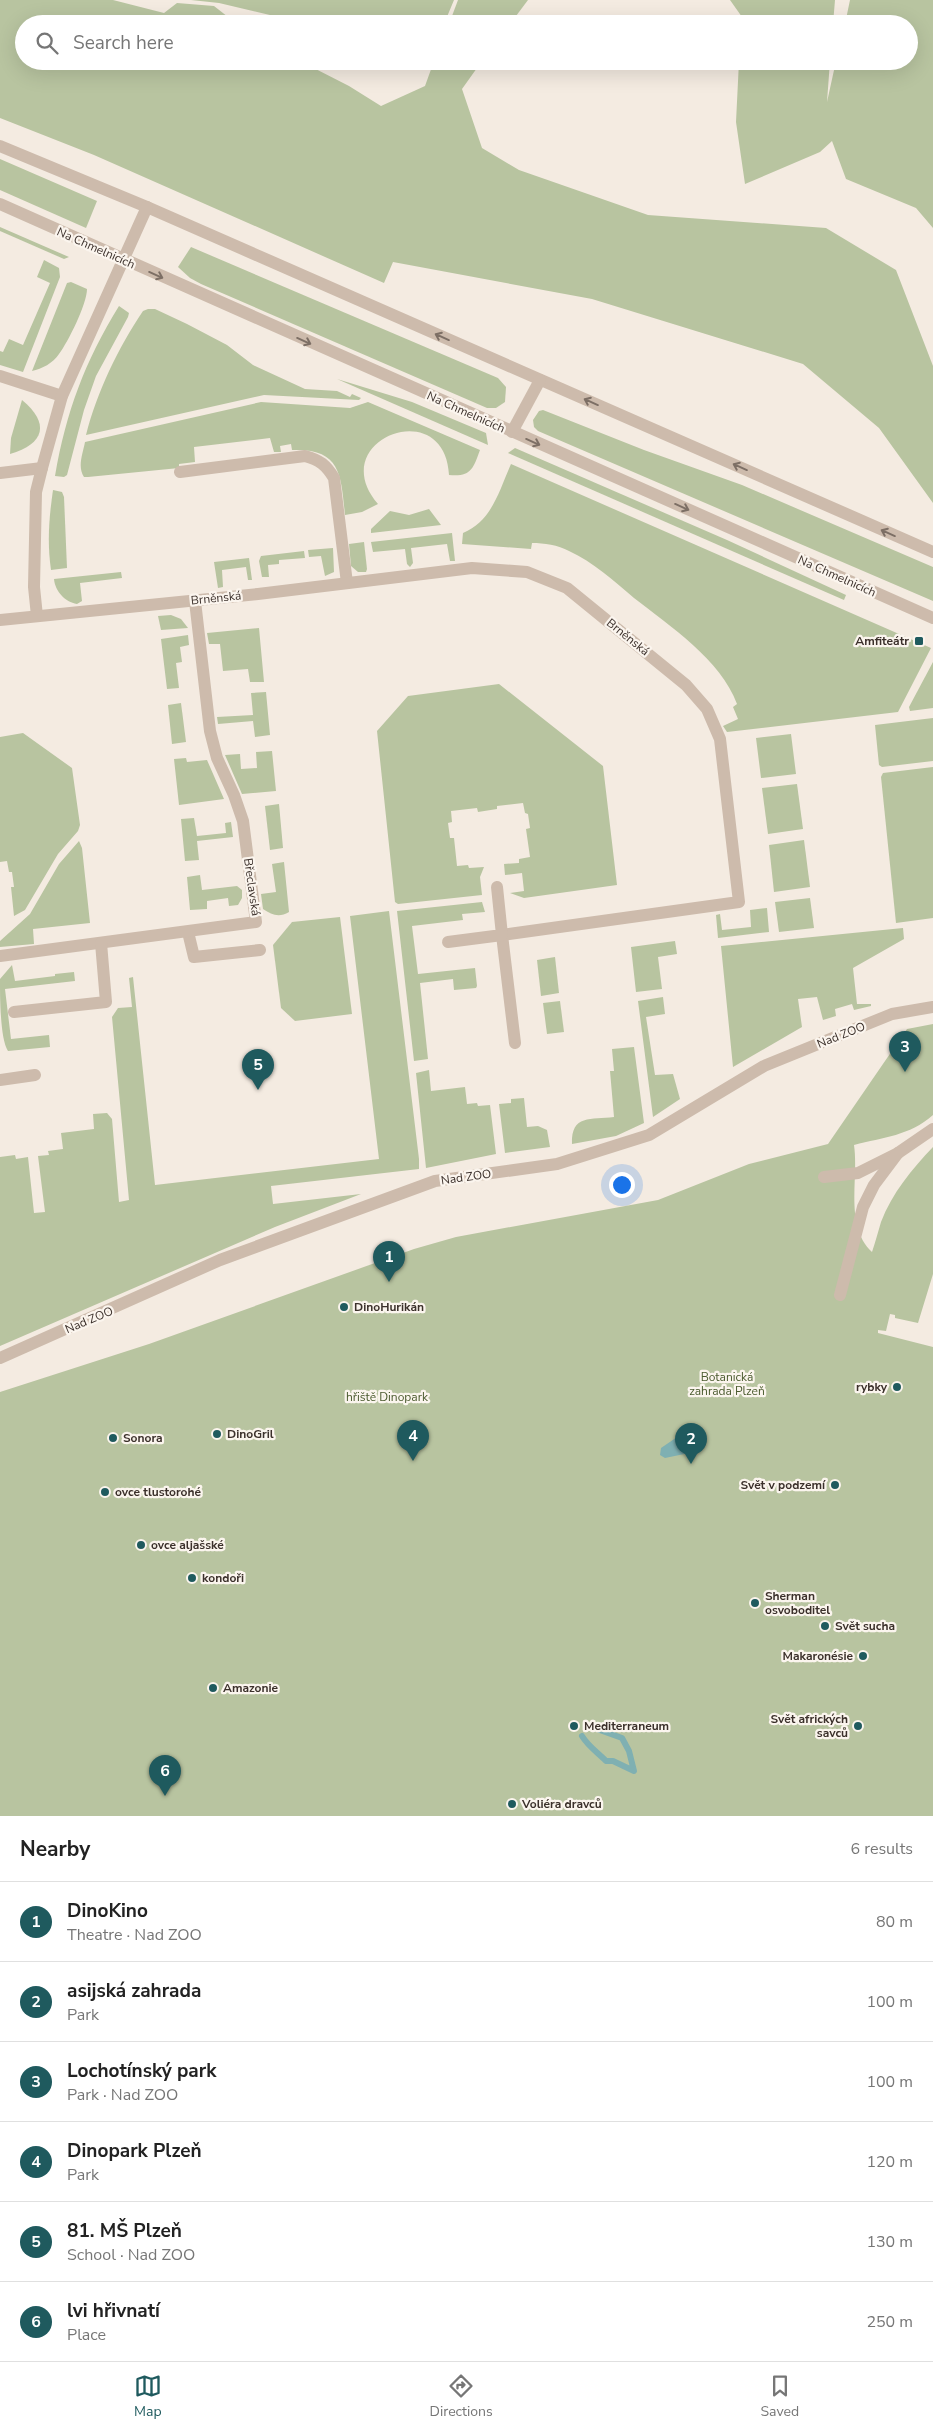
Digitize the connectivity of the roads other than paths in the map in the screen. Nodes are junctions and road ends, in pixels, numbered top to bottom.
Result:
1 (0, 146) edge
2 (0, 204) edge
3 (148, 207) junction
4 (124, 261) junction
5 (0, 376) edge
6 (540, 380) junction
7 (62, 396) junction
8 (512, 432) junction
9 (42, 468) junction
10 (180, 472) dead end
11 (0, 473) edge
12 (933, 552) edge
13 (347, 583) junction
14 (195, 601) junction
15 (37, 616) junction
16 (933, 618) edge
17 (0, 620) edge
18 (497, 887) dead end
19 (188, 932) junction
20 (502, 935) junction
21 (448, 942) dead end
22 (100, 943) junction
23 (260, 950) dead end
24 (0, 956) edge
25 (933, 1007) edge
26 (14, 1012) dead end
27 (515, 1043) dead end
28 (36, 1076) dead end
29 (0, 1080) edge
30 (933, 1129) edge
31 (898, 1153) junction
32 (824, 1177) dead end
33 (840, 1295) dead end
34 (0, 1358) edge

1 - 3 street
2 - 4 street, Na Chmelnicích
3 - 4 street
6 -> 3 street
4 - 7 street
4 -> 8 street, Na Chmelnicích
5 - 7 street
6 - 8 street
12 -> 6 street
7 - 9 street
8 -> 16 street, Na Chmelnicích
9 - 11 street
9 - 15 street
10 - 13 street
13 - 14 street, Brněnská
13 - 20 street, Brněnská
14 - 15 street, Brněnská
14 - 19 street, Břeclavská
15 - 17 street, Brněnská
18 - 20 street
19 - 22 street, Břeclavská
19 - 23 street
20 - 21 street
20 - 27 street
22 - 24 street, Břeclavská
22 - 26 street
25 - 34 street, Nad ZOO
28 - 29 street
30 - 31 street
31 - 32 street
31 - 33 street

